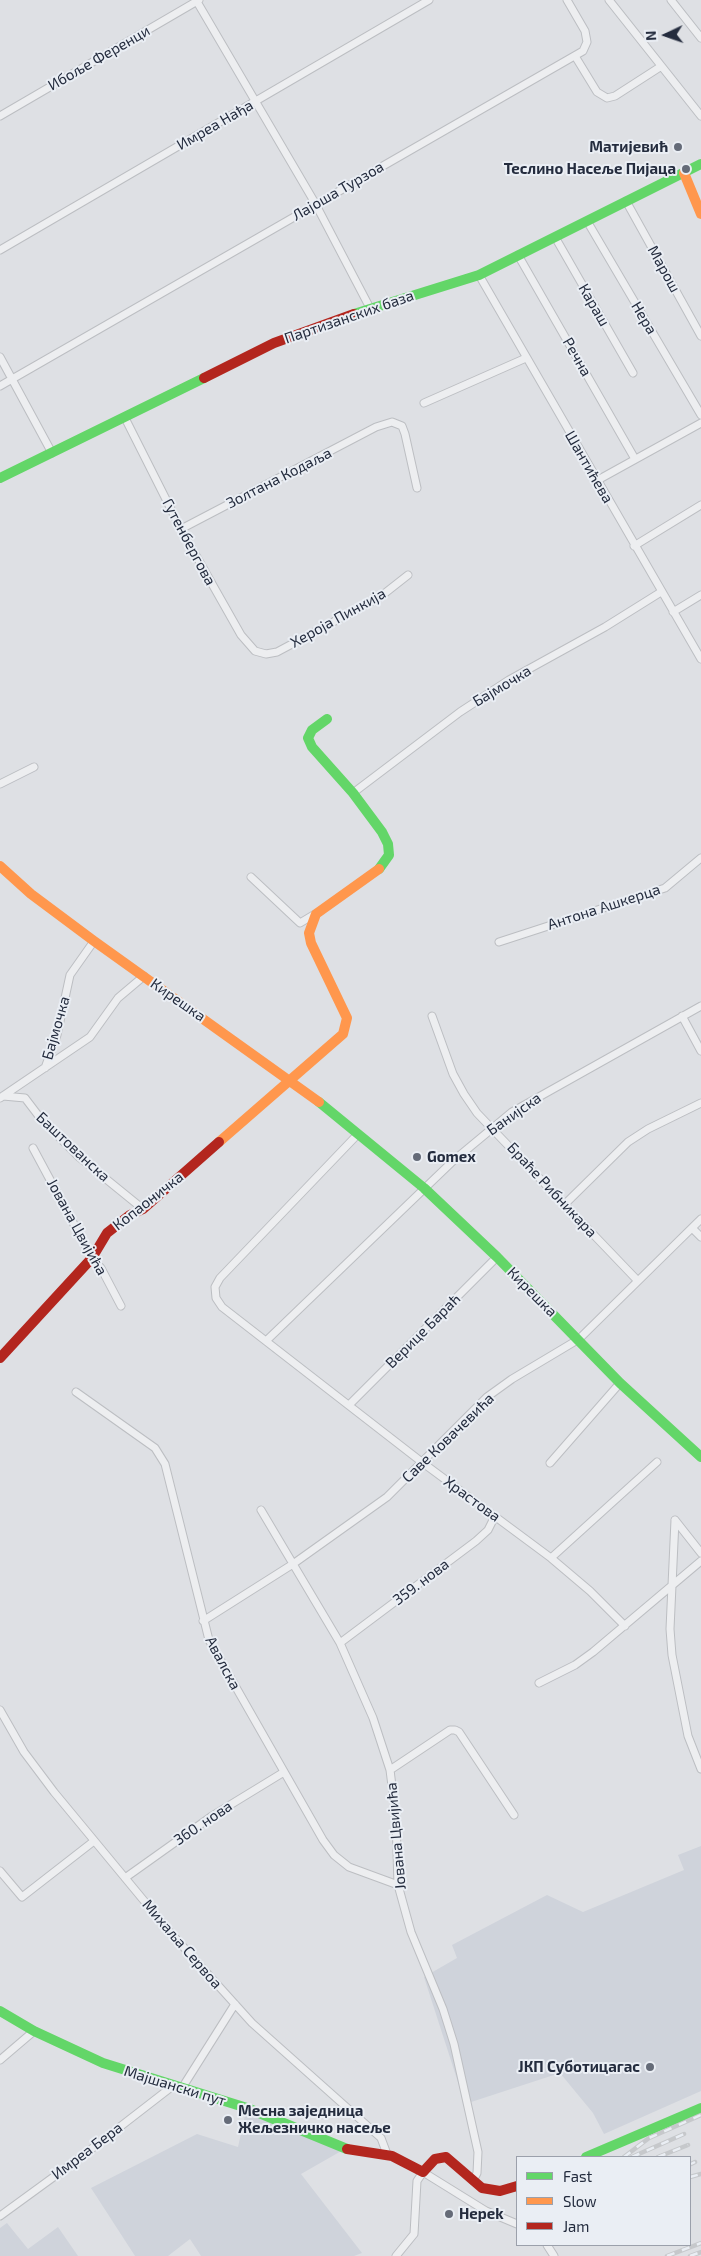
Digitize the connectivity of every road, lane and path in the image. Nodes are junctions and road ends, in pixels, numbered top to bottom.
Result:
1 (197, 0) edge
2 (429, 0) edge
3 (567, 0) edge
4 (609, 0) edge
5 (671, 0) edge
6 (701, 38) edge
7 (575, 56) junction
8 (660, 67) junction
9 (257, 101) junction
10 (0, 116) edge
11 (701, 116) edge
12 (701, 164) edge
13 (684, 173) junction
14 (626, 202) junction
15 (315, 203) junction
16 (701, 214) edge
17 (587, 221) junction
18 (554, 237) junction
19 (0, 250) edge
20 (518, 255) junction
21 (479, 274) junction
22 (370, 308) junction
23 (701, 336) edge
24 (0, 357) edge
25 (526, 358) junction
26 (633, 373) dead end
27 (13, 379) junction
28 (0, 386) edge
29 (424, 403) dead end
30 (701, 415) edge
31 (125, 418) junction
32 (701, 423) edge
33 (52, 453) junction
34 (635, 459) junction
35 (0, 478) edge
36 (596, 481) junction
37 (417, 488) dead end
38 (701, 505) edge
39 (181, 529) junction
40 (634, 546) junction
41 (408, 575) dead end
42 (661, 592) junction
43 (701, 596) edge
44 (673, 612) junction
45 (266, 654) joint
46 (701, 659) edge
47 (327, 719) dead end
48 (34, 767) dead end
49 (0, 784) edge
50 (353, 793) junction
51 (701, 858) edge
52 (0, 866) edge
53 (251, 877) dead end
54 (316, 914) junction
55 (300, 923) junction
56 (309, 933) junction
57 (94, 941) junction
58 (499, 942) dead end
59 (144, 976) junction
60 (701, 1006) edge
61 (432, 1016) dead end
62 (682, 1016) junction
63 (701, 1051) edge
64 (44, 1068) junction
65 (290, 1081) junction
66 (1, 1096) edge
67 (701, 1103) edge
68 (493, 1127) junction
69 (358, 1134) junction
70 (33, 1148) dead end
71 (424, 1188) junction
72 (565, 1204) junction
73 (143, 1209) junction
74 (701, 1219) edge
75 (692, 1228) junction
76 (701, 1237) edge
77 (497, 1256) junction
78 (92, 1258) junction
79 (637, 1280) junction
80 (122, 1306) dead end
81 (579, 1339) junction
82 (266, 1341) junction
83 (0, 1358) edge
84 (620, 1383) junction
85 (76, 1392) dead end
86 (349, 1404) junction
87 (701, 1457) edge
88 (657, 1462) dead end
89 (423, 1463) junction
90 (550, 1463) dead end
91 (261, 1510) dead end
92 (495, 1516) junction
93 (701, 1553) edge
94 (551, 1558) junction
95 (701, 1561) edge
96 (293, 1564) junction
97 (671, 1587) junction
98 (203, 1621) junction
99 (625, 1626) junction
100 (340, 1643) junction
101 (539, 1683) dead end
102 (0, 1710) edge
103 (701, 1769) edge
104 (390, 1770) junction
105 (284, 1772) junction
106 (514, 1815) dead end
107 (94, 1841) junction
108 (0, 1871) edge
109 (125, 1878) junction
110 (398, 1885) junction
111 (235, 2004) junction
112 (0, 2011) edge
113 (34, 2031) junction
114 (0, 2060) edge
115 (178, 2087) junction
116 (701, 2108) edge
117 (387, 2154) junction
118 (588, 2156) edge
119 (423, 2172) junction
120 (472, 2181) junction
121 (516, 2186) edge
122 (0, 2216) edge
123 (516, 2224) edge
124 (396, 2256) edge

1 - 9 street
1 - 10 street, Ибоље Ференци
2 - 9 street, Имреа Нађа
3 - 7 street
4 - 8 street
5 - 6 street
7 - 8 street
7 - 15 street, Лајоша Турзоа
8 - 11 street
9 - 15 street
9 - 19 street, Имреа Нађа
12 - 13 street, Партизанских база
13 - 14 street, Партизанских база
13 - 16 street
14 - 17 street, Партизанских база
14 - 23 street, Марош
15 - 22 street
15 - 27 street, Лајоша Турзоа
17 - 18 street, Партизанских база
17 - 30 street, Нера
18 - 20 street, Партизанских база
18 - 26 street, Караш
20 - 21 street, Партизанских база
20 - 34 street, Речна
21 - 22 street, Партизанских база
21 - 25 street, Шантићева
22 - 31 street, Партизанских база
24 - 27 street
25 - 29 street
25 - 36 street, Шантићева
27 - 28 street, Лајоша Турзоа
27 - 33 street
31 - 33 street, Партизанских база
31 - 39 street, Гутенбергова
32 - 34 street
33 - 35 street, Партизанских база
34 - 36 street
36 - 40 street, Шантићева
37 - 39 street, Золтана Кодаља
38 - 40 street
39 - 45 street, Гутенбергова
40 - 42 street, Шантићева
41 - 45 street, Хероја Пинкија
42 - 44 street, Шантићева
42 - 50 street, Бајмочка
43 - 44 street
44 - 46 street, Шантићева
47 - 50 street
48 - 49 street
50 - 54 street
51 - 58 street, Антона Ашкерца
52 - 57 street, Кирешка
53 - 55 street
54 - 55 street
54 - 56 street
55 - 56 street
56 - 65 street
57 - 59 street, Кирешка
57 - 64 street, Бајмочка
59 - 64 street
59 - 65 street, Кирешка
60 - 62 street, Банијска
61 - 68 street, Браће Рибникара
62 - 63 street
62 - 68 street, Банијска
64 - 66 street, Бајмочка
65 - 69 street, Кирешка
65 - 73 street, Копаоничка
66 - 73 street, Баштованска
67 - 72 street
68 - 71 street, Банијска
68 - 72 street, Браће Рибникара
69 - 71 street, Кирешка
69 - 82 street
70 - 78 street, Јована Цвијића
71 - 77 street, Кирешка
71 - 82 street, Банијска
72 - 79 street, Браће Рибникара
73 - 78 street, Копаоничка
74 - 75 street, Саве Ковачевића
75 - 76 street
75 - 79 street, Саве Ковачевића
77 - 81 street, Кирешка
77 - 86 street, Верице Бараћ
78 - 80 street, Јована Цвијића
78 - 83 street, Копаоничка
79 - 81 street, Саве Ковачевића
81 - 84 street, Кирешка
81 - 89 street, Саве Ковачевића
82 - 86 street, Храстова
84 - 87 street, Кирешка
84 - 90 street
85 - 98 street, Авалска
86 - 89 street, Храстова
88 - 94 street
89 - 92 street, Храстова
89 - 96 street, Саве Ковачевића
91 - 96 street, Јована Цвијића
92 - 94 street, Храстова
92 - 100 street, 359. нова
93 - 97 street
94 - 99 street, Храстова
95 - 97 street
96 - 98 street, Саве Ковачевића
96 - 100 street, Јована Цвијића
97 - 99 street
97 - 103 street
98 - 105 street, Авалска
99 - 101 street
100 - 104 street, Јована Цвијића
102 - 107 street, Михаља Сервоа
104 - 106 street
104 - 110 street, Јована Цвијића
105 - 109 street, 360. нова
105 - 110 street, Авалска
107 - 108 street
107 - 109 street, Михаља Сервоа
109 - 111 street, Михаља Сервоа
110 - 120 street, Јована Цвијића
111 - 115 street
111 - 117 street, Михаља Сервоа
112 - 113 street, Мајшански пут
113 - 114 street
113 - 115 street, Мајшански пут
115 - 117 street, Мајшански пут
115 - 122 street, Имреа Бера
116 - 118 street
117 - 119 street, Мајшански пут
119 - 120 street
119 - 123 street, Мајшански пут
119 - 124 street
120 - 121 street

